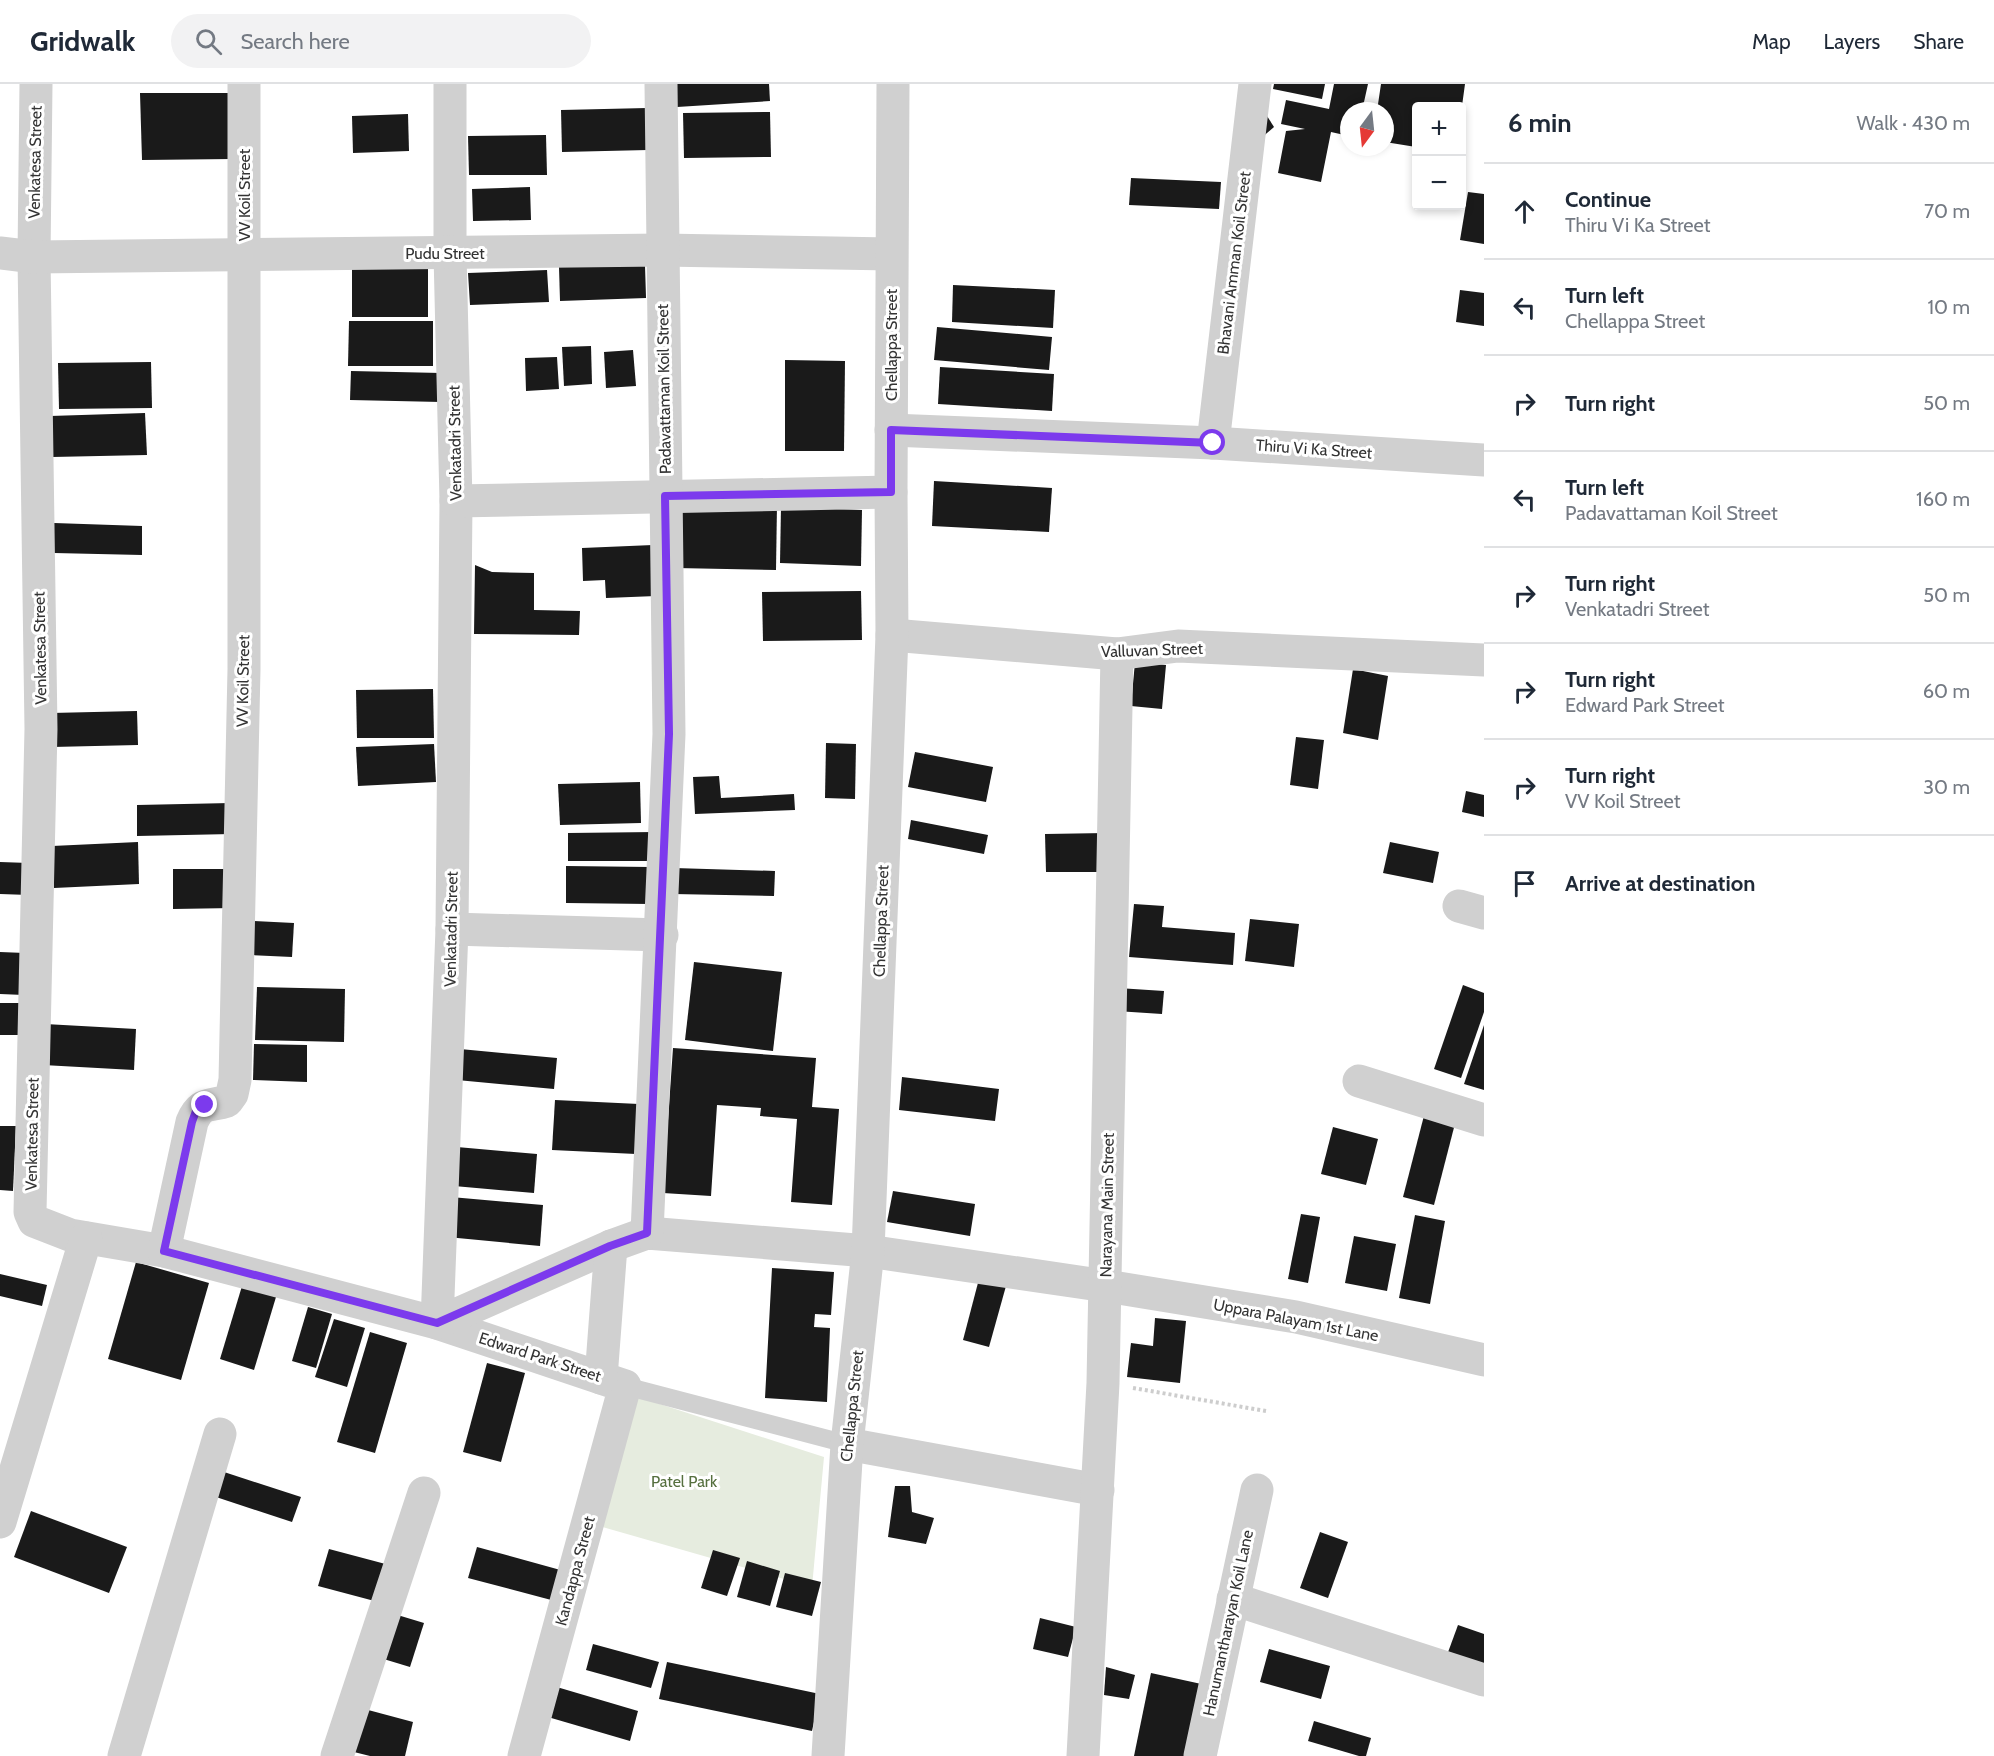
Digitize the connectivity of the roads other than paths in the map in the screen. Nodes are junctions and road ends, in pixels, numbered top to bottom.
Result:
1 (36, 84) edge
2 (244, 84) edge
3 (450, 84) edge
4 (661, 84) edge
5 (893, 84) edge
6 (1255, 84) edge
7 (662, 250) junction
8 (0, 253) edge
9 (244, 254) junction
10 (450, 254) junction
11 (891, 254) junction
12 (34, 257) junction
13 (891, 430) junction
14 (1213, 443) junction
15 (1484, 460) edge
16 (891, 492) junction
17 (665, 496) junction
18 (456, 501) junction
19 (892, 635) junction
20 (1117, 654) junction
21 (1484, 660) edge
22 (452, 928) junction
23 (662, 935) junction
24 (1359, 1081) dead end
25 (1484, 1120) edge
26 (30, 1212) joint
27 (647, 1233) junction
28 (86, 1238) junction
29 (610, 1246) junction
30 (164, 1251) junction
31 (868, 1251) junction
32 (1106, 1286) junction
33 (437, 1323) junction
34 (1484, 1360) edge
35 (613, 1382) junction
36 (220, 1434) dead end
37 (847, 1444) junction
38 (1098, 1490) junction
39 (1257, 1490) dead end
40 (424, 1493) dead end
41 (0, 1522) edge
42 (1233, 1599) junction
43 (1484, 1680) edge
44 (124, 1756) edge
45 (337, 1756) edge
46 (524, 1756) edge
47 (828, 1756) edge
48 (1083, 1756) edge
49 (1200, 1756) edge

1 - 12 street, Venkatesa Street
2 - 9 street, VV Koil Street
3 - 10 street, Venkatadri Street
4 - 7 street, Padavattaman Koil Street
5 - 11 street, Chellappa Street
6 - 14 street, Bhavani Amman Koil Street
7 - 10 street, Pudu Street
7 - 11 street, Pudu Street
7 - 17 street, Padavattaman Koil Street
8 - 12 street, Pudu Street
9 - 10 street, Pudu Street
9 - 12 street, Pudu Street
9 - 30 street, VV Koil Street
10 - 18 street, Venkatadri Street
11 - 13 street, Chellappa Street
12 - 26 street, Venkatesa Street
13 - 14 street, Thiru Vi Ka Street
13 - 16 street, Chellappa Street
14 - 15 street, Thiru Vi Ka Street
16 - 17 street
16 - 19 street, Chellappa Street
17 - 18 street
17 - 23 street, Padavattaman Koil Street
18 - 22 street, Venkatadri Street
19 - 20 street, Valluvan Street
19 - 31 street, Chellappa Street
20 - 21 street, Valluvan Street
20 - 32 street, Narayana Main Street
22 - 23 street
22 - 33 street, Venkatadri Street
23 - 27 street, Padavattaman Koil Street
24 - 25 street
26 - 28 street, Edward Park Street
27 - 29 street
27 - 31 street
28 - 30 street, Edward Park Street
28 - 41 street
29 - 33 street
29 - 35 street
30 - 33 street, Edward Park Street
31 - 32 street, Uppara Palayam 1st Lane
31 - 37 street, Chellappa Street
32 - 34 street, Uppara Palayam 1st Lane
32 - 38 street, Narayana Main Street
33 - 35 street, Edward Park Street
35 - 37 lane, Edward Park Street
35 - 46 street, Kandappa Street
36 - 44 street
37 - 38 street
37 - 47 street, Chellappa Street
38 - 48 street, Narayana Main Street
39 - 42 street, Hanumantharayan Koil Lane
40 - 45 street
42 - 43 street
42 - 49 street, Hanumantharayan Koil Lane

